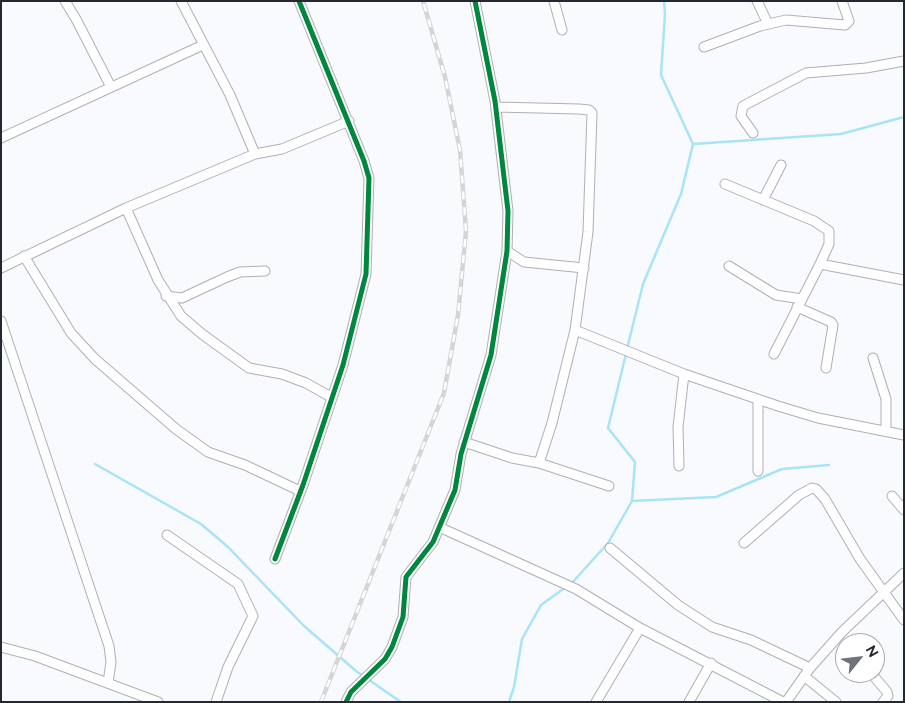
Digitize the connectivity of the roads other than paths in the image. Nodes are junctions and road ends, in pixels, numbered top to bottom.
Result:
1 (65, 1) edge
2 (180, 1) edge
3 (299, 1) edge
4 (475, 1) edge
5 (554, 1) edge
6 (757, 1) edge
7 (842, 1) edge
8 (768, 24) junction
9 (562, 30) dead end
10 (203, 45) junction
11 (704, 47) dead end
12 (904, 61) edge
13 (111, 87) junction
14 (496, 107) junction
15 (349, 121) junction
16 (753, 133) dead end
17 (2, 136) edge
18 (254, 154) junction
19 (781, 165) dead end
20 (725, 184) dead end
21 (764, 200) junction
22 (126, 208) junction
23 (507, 251) junction
24 (24, 256) junction
25 (820, 264) junction
26 (728, 266) dead end
27 (1, 268) edge
28 (584, 268) junction
29 (265, 271) dead end
30 (904, 280) edge
31 (166, 296) junction
32 (799, 303) junction
33 (1, 320) edge
34 (574, 330) junction
35 (774, 354) dead end
36 (873, 358) dead end
37 (826, 368) dead end
38 (684, 374) junction
39 (331, 397) junction
40 (758, 399) junction
41 (886, 431) junction
42 (904, 435) edge
43 (464, 442) junction
44 (538, 463) junction
45 (679, 466) dead end
46 (758, 470) dead end
47 (608, 486) dead end
48 (300, 491) junction
49 (892, 496) dead end
50 (904, 510) edge
51 (439, 527) junction
52 (167, 535) dead end
53 (744, 544) dead end
54 (610, 548) dead end
55 (275, 559) dead end
56 (904, 573) edge
57 (884, 593) junction
58 (904, 620) edge
59 (640, 628) junction
60 (841, 633) edge
61 (835, 640) edge
62 (1, 647) edge
63 (710, 663) junction
64 (810, 668) junction
65 (804, 676) junction
66 (108, 683) junction
67 (879, 683) edge
68 (158, 702) edge
69 (216, 702) edge
70 (346, 702) edge
71 (596, 702) edge
72 (689, 702) edge
73 (784, 702) edge
74 (836, 702) edge
75 (883, 702) edge

1 - 13 street
2 - 10 street
3 - 15 street
4 - 14 street
5 - 9 street
6 - 8 street
7 - 8 street
8 - 11 street
10 - 13 street
10 - 18 street
12 - 16 street
13 - 17 street
14 - 23 street
14 - 28 street
15 - 18 street
15 - 39 street
18 - 22 street
19 - 21 street
20 - 21 street
21 - 25 street
22 - 24 street
22 - 31 street
23 - 28 street
23 - 43 street
24 - 27 street
24 - 48 street
25 - 30 street
25 - 32 street
26 - 32 street
28 - 34 street
29 - 31 street
31 - 39 street
32 - 35 street
32 - 37 street
33 - 66 street
34 - 38 street
34 - 44 street
36 - 41 street
38 - 40 street
38 - 45 street
39 - 48 street
40 - 41 street
40 - 46 street
41 - 42 street
43 - 44 street
43 - 51 street
44 - 47 street
48 - 55 street
49 - 50 street
51 - 59 street
51 - 70 street
52 - 69 street
53 - 57 street
54 - 64 street
56 - 57 street
57 - 58 street
57 - 60 street
59 - 63 street
59 - 71 street
61 - 64 street
62 - 66 street
63 - 72 street
63 - 73 street
64 - 65 street
65 - 73 street
65 - 74 street
66 - 68 street
67 - 75 street

